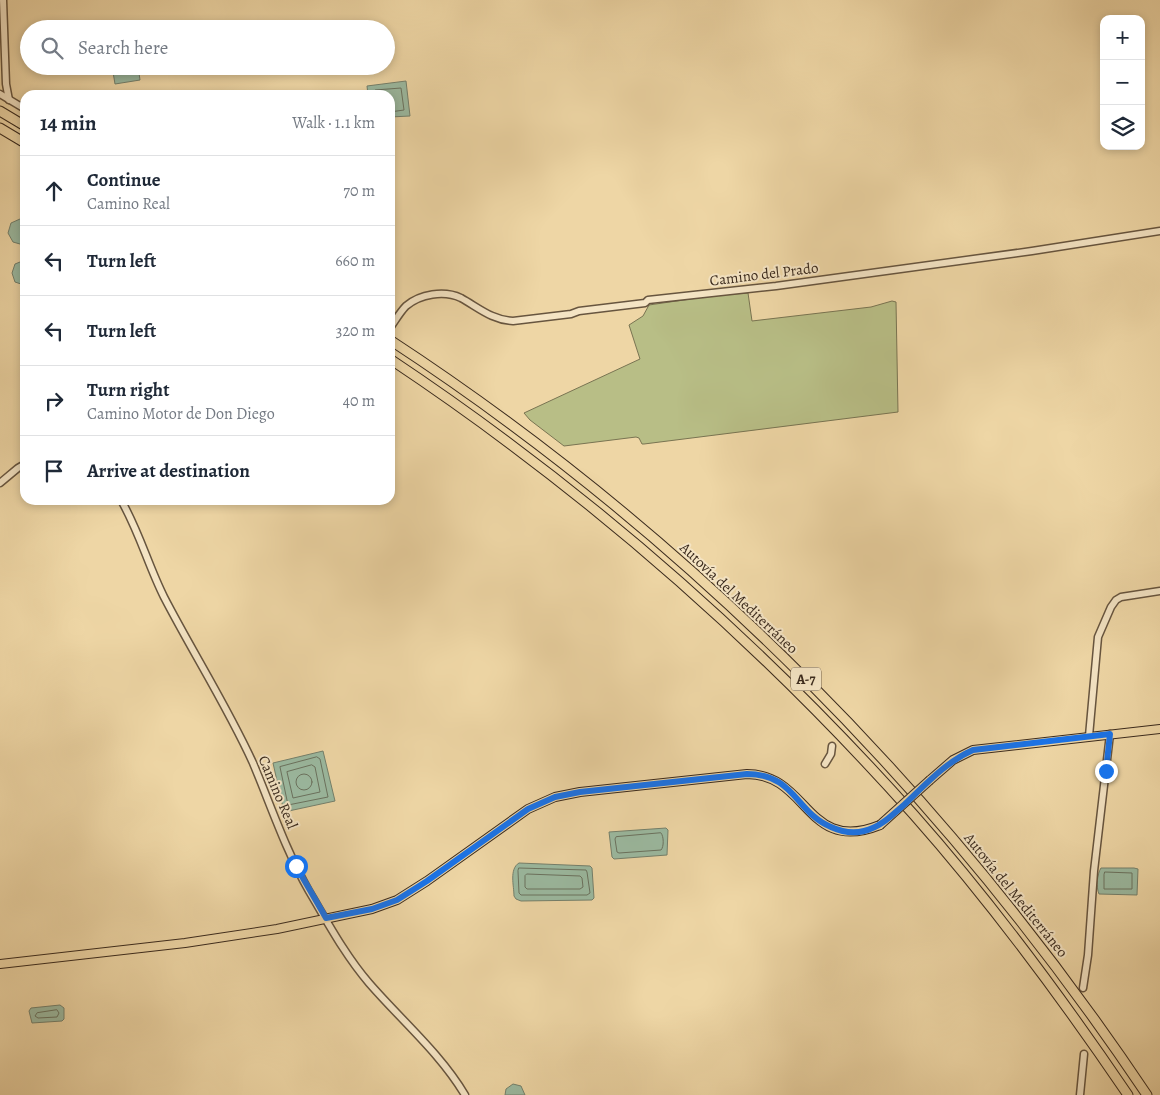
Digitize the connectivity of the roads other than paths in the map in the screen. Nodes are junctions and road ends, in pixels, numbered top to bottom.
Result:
1 (3, 0) edge
2 (0, 94) edge
3 (9, 100) junction
4 (20, 107) edge
5 (0, 111) edge
6 (20, 123) edge
7 (0, 128) edge
8 (20, 140) edge
9 (1160, 231) edge
10 (395, 321) edge
11 (395, 343) edge
12 (395, 362) edge
13 (20, 467) edge
14 (0, 483) edge
15 (124, 505) edge
16 (1160, 591) edge
17 (1160, 729) edge
18 (1110, 734) junction
19 (1089, 736) junction
20 (832, 746) dead end
21 (825, 764) dead end
22 (326, 918) junction
23 (0, 964) edge
24 (1084, 988) dead end
25 (1084, 1054) dead end
26 (465, 1095) edge
27 (1080, 1095) edge
28 (1128, 1095) edge
29 (1146, 1095) edge

1 - 3 street
2 - 3 street
3 - 4 street
5 - 6 highway
7 - 8 highway
9 - 10 street, Camino del Prado
11 - 29 highway, Autovía del Mediterráneo / A-7
12 - 28 highway, Autovía del Mediterráneo / A-7
13 - 14 street
15 - 22 street, Camino Real
16 - 19 street
17 - 18 main road
18 - 19 main road
18 - 24 street
19 - 22 main road, bridge
20 - 21 street
22 - 23 main road
22 - 26 street, Camino Real
25 - 27 street

